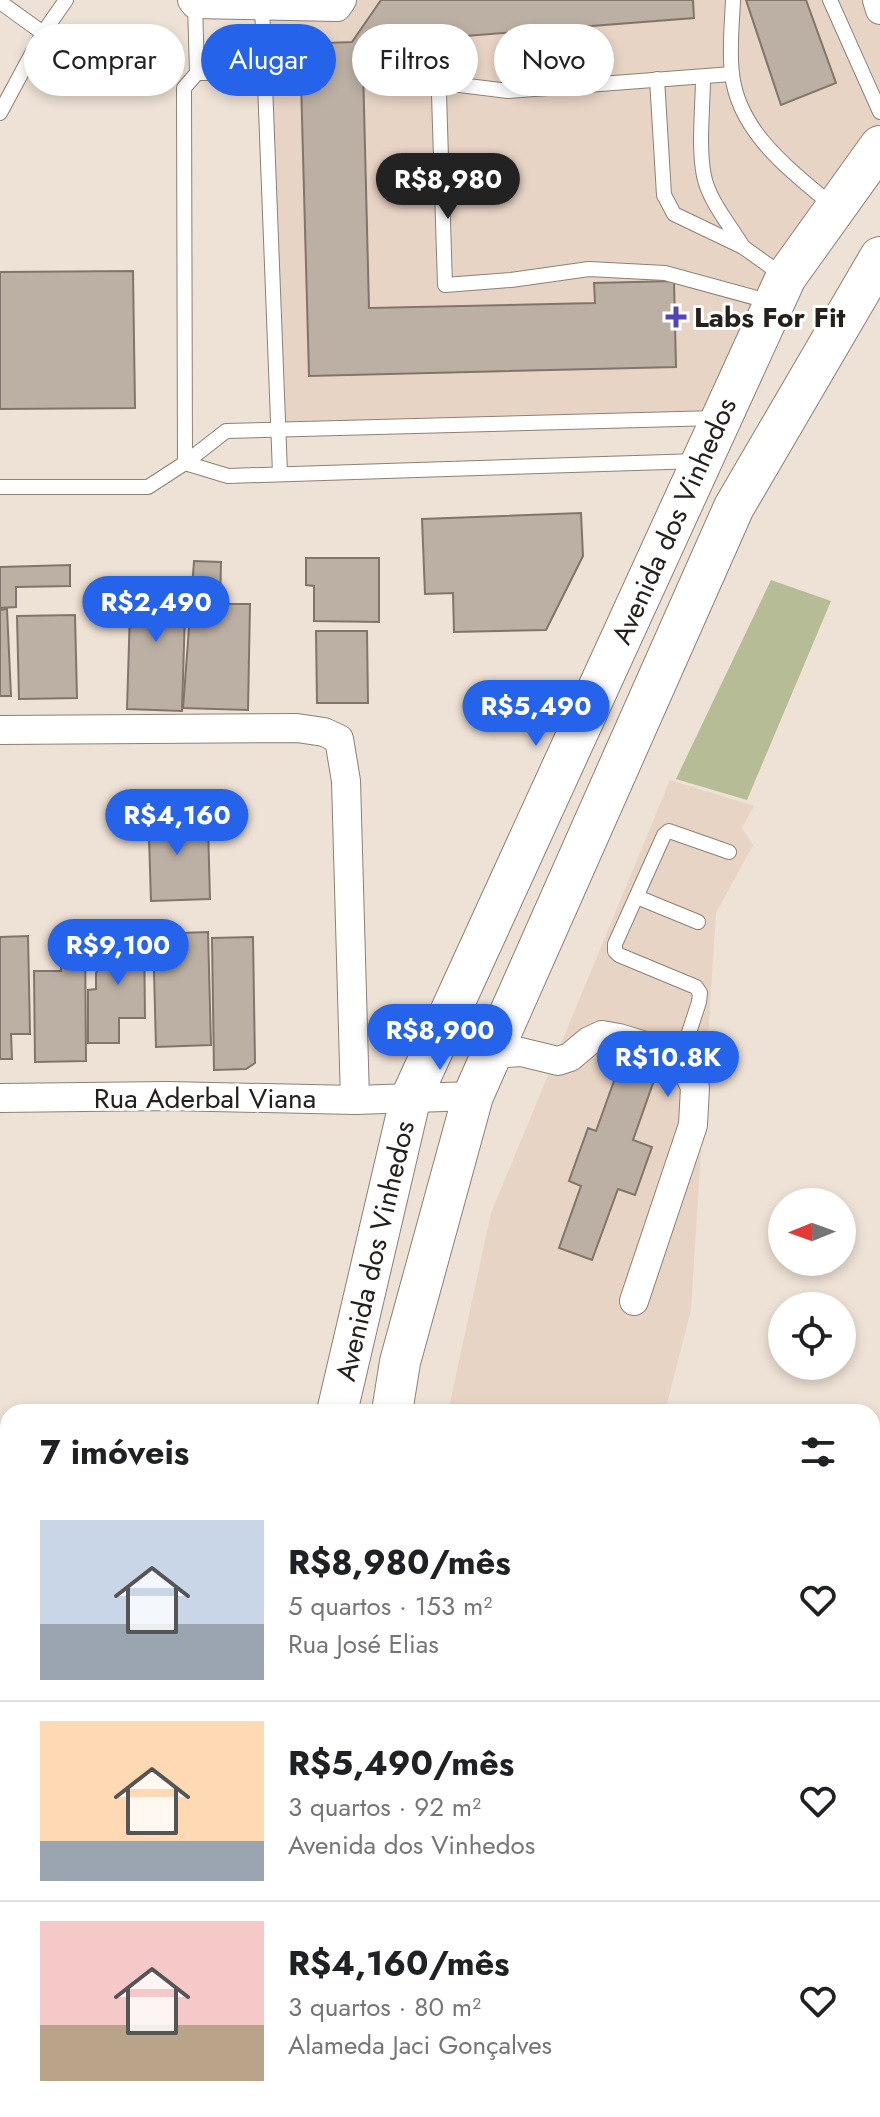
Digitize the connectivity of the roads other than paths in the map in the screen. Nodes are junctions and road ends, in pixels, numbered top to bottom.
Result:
1 (66, 0) edge
2 (342, 0) edge
3 (733, 0) edge
4 (830, 0) edge
5 (877, 0) edge
6 (0, 2) edge
7 (194, 2) edge
8 (262, 6) junction
9 (880, 10) edge
10 (31, 24) edge
11 (49, 24) edge
12 (263, 24) edge
13 (24, 62) edge
14 (197, 73) junction
15 (201, 73) edge
16 (732, 74) junction
17 (703, 77) junction
18 (657, 79) junction
19 (5, 92) edge
20 (266, 96) edge
21 (880, 112) edge
22 (0, 113) edge
23 (880, 146) edge
24 (835, 208) junction
25 (743, 247) junction
26 (880, 257) edge
27 (780, 290) junction
28 (721, 418) junction
29 (278, 429) junction
30 (702, 461) junction
31 (185, 463) junction
32 (280, 473) junction
33 (0, 487) edge
34 (0, 730) edge
35 (567, 755) junction
36 (613, 778) junction
37 (729, 852) dead end
38 (637, 897) junction
39 (698, 922) dead end
40 (491, 1054) junction
41 (681, 1057) junction
42 (473, 1096) junction
43 (0, 1098) edge
44 (355, 1100) junction
45 (410, 1100) junction
46 (634, 1301) dead end
47 (339, 1404) edge
48 (393, 1404) edge

1 - 11 lane
2 - 8 street
3 - 16 lane
4 - 21 lane
5 - 9 street
6 - 10 lane
7 - 8 street
7 - 14 lane
8 - 12 lane
13 - 19 lane
14 - 15 lane
14 - 31 lane
16 - 17 lane
16 - 24 lane
17 - 18 lane
17 - 25 lane
18 - 25 lane
18 - 27 lane
19 - 22 lane
20 - 29 lane
23 - 24 main road, Avenida dos Vinhedos
24 - 27 main road, Avenida dos Vinhedos
25 - 27 lane
26 - 36 main road, Avenida dos Vinhedos
27 - 28 main road, Avenida dos Vinhedos
28 - 29 lane
28 - 30 main road, Avenida dos Vinhedos
29 - 31 lane
29 - 32 lane
30 - 32 lane
30 - 35 main road, Avenida dos Vinhedos
31 - 32 lane
31 - 33 lane
34 - 44 street
35 - 36 main road
35 - 45 main road, Avenida dos Vinhedos
36 - 40 main road, Avenida dos Vinhedos
37 - 38 lane
38 - 39 lane
38 - 41 lane
40 - 41 street
40 - 42 main road, Avenida dos Vinhedos
41 - 46 street
42 - 45 street, Rua Aderbal Viana
42 - 48 main road, Avenida dos Vinhedos
43 - 44 street, Rua Aderbal Viana
44 - 45 street, Rua Aderbal Viana
45 - 47 main road, Avenida dos Vinhedos

